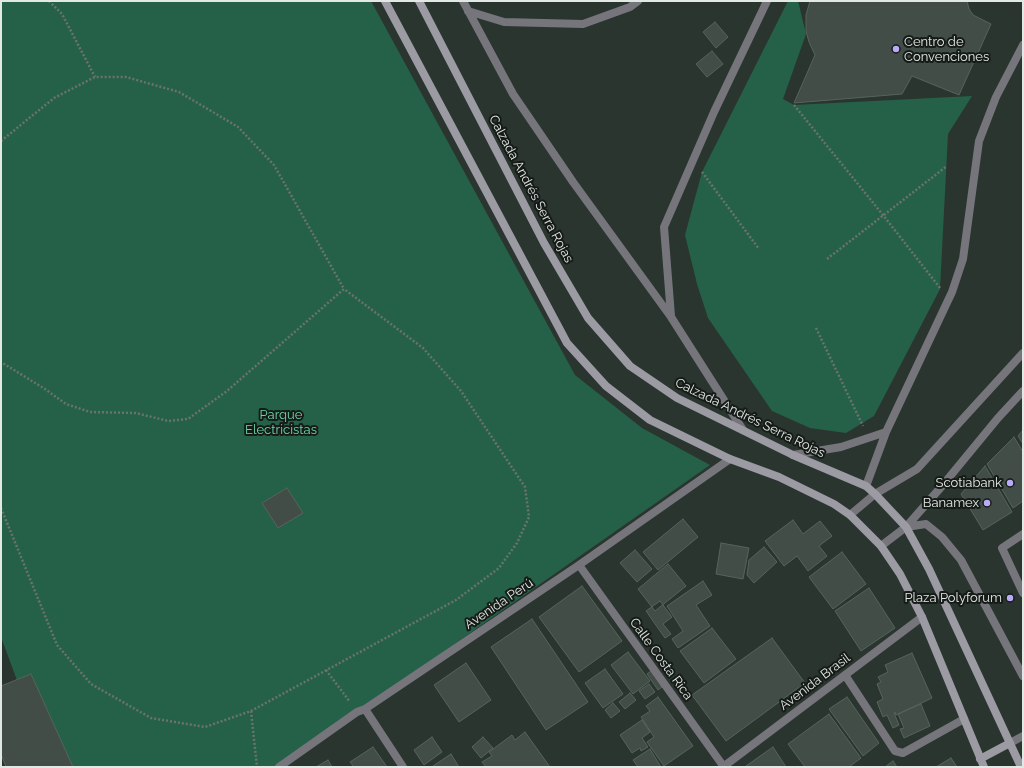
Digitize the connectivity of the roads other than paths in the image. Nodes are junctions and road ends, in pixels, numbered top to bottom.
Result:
1 (385, 1) edge
2 (419, 1) edge
3 (462, 1) edge
4 (638, 1) edge
5 (767, 1) edge
6 (468, 11) junction
7 (1023, 45) edge
8 (671, 317) junction
9 (1023, 353) edge
10 (1023, 391) edge
11 (743, 430) junction
12 (886, 432) junction
13 (792, 455) junction
14 (730, 459) junction
15 (866, 486) junction
16 (875, 494) junction
17 (850, 515) junction
18 (906, 527) junction
19 (1023, 534) edge
20 (881, 546) junction
21 (579, 565) junction
22 (1023, 594) edge
23 (922, 617) junction
24 (845, 675) junction
25 (1023, 676) edge
26 (361, 710) junction
27 (964, 719) junction
28 (1023, 736) edge
29 (1010, 743) junction
30 (980, 759) junction
31 (279, 767) edge
32 (403, 767) edge
33 (724, 767) edge
34 (984, 767) edge
35 (1021, 767) edge

1 - 14 main road
2 - 11 main road, Calzada Andrés Serra Rojas
3 - 6 street
4 - 6 street
5 - 8 street
6 - 8 street
7 - 12 street
8 - 11 street
9 - 16 street
10 - 18 street
11 - 13 main road, Calzada Andrés Serra Rojas
12 - 13 street
12 - 15 street
13 - 15 main road, Calzada Andrés Serra Rojas
14 - 17 main road
14 - 21 street, Avenida Perú
15 - 16 main road, Calzada Andrés Serra Rojas
16 - 17 street
16 - 18 main road, Calzada Andrés Serra Rojas
17 - 20 main road
18 - 20 street
18 - 25 street
18 - 29 main road, Calzada Andrés Serra Rojas
19 - 22 street
20 - 23 main road
21 - 26 street, Avenida Perú
21 - 33 street, Calle Costa Rica
23 - 24 street, Avenida Brasil
23 - 27 main road
24 - 27 street
24 - 33 street, Avenida Brasil
26 - 31 street, Avenida Perú
26 - 32 street
27 - 30 main road
28 - 29 street
29 - 30 main road
29 - 35 main road, Calzada Andrés Serra Rojas
30 - 34 main road

